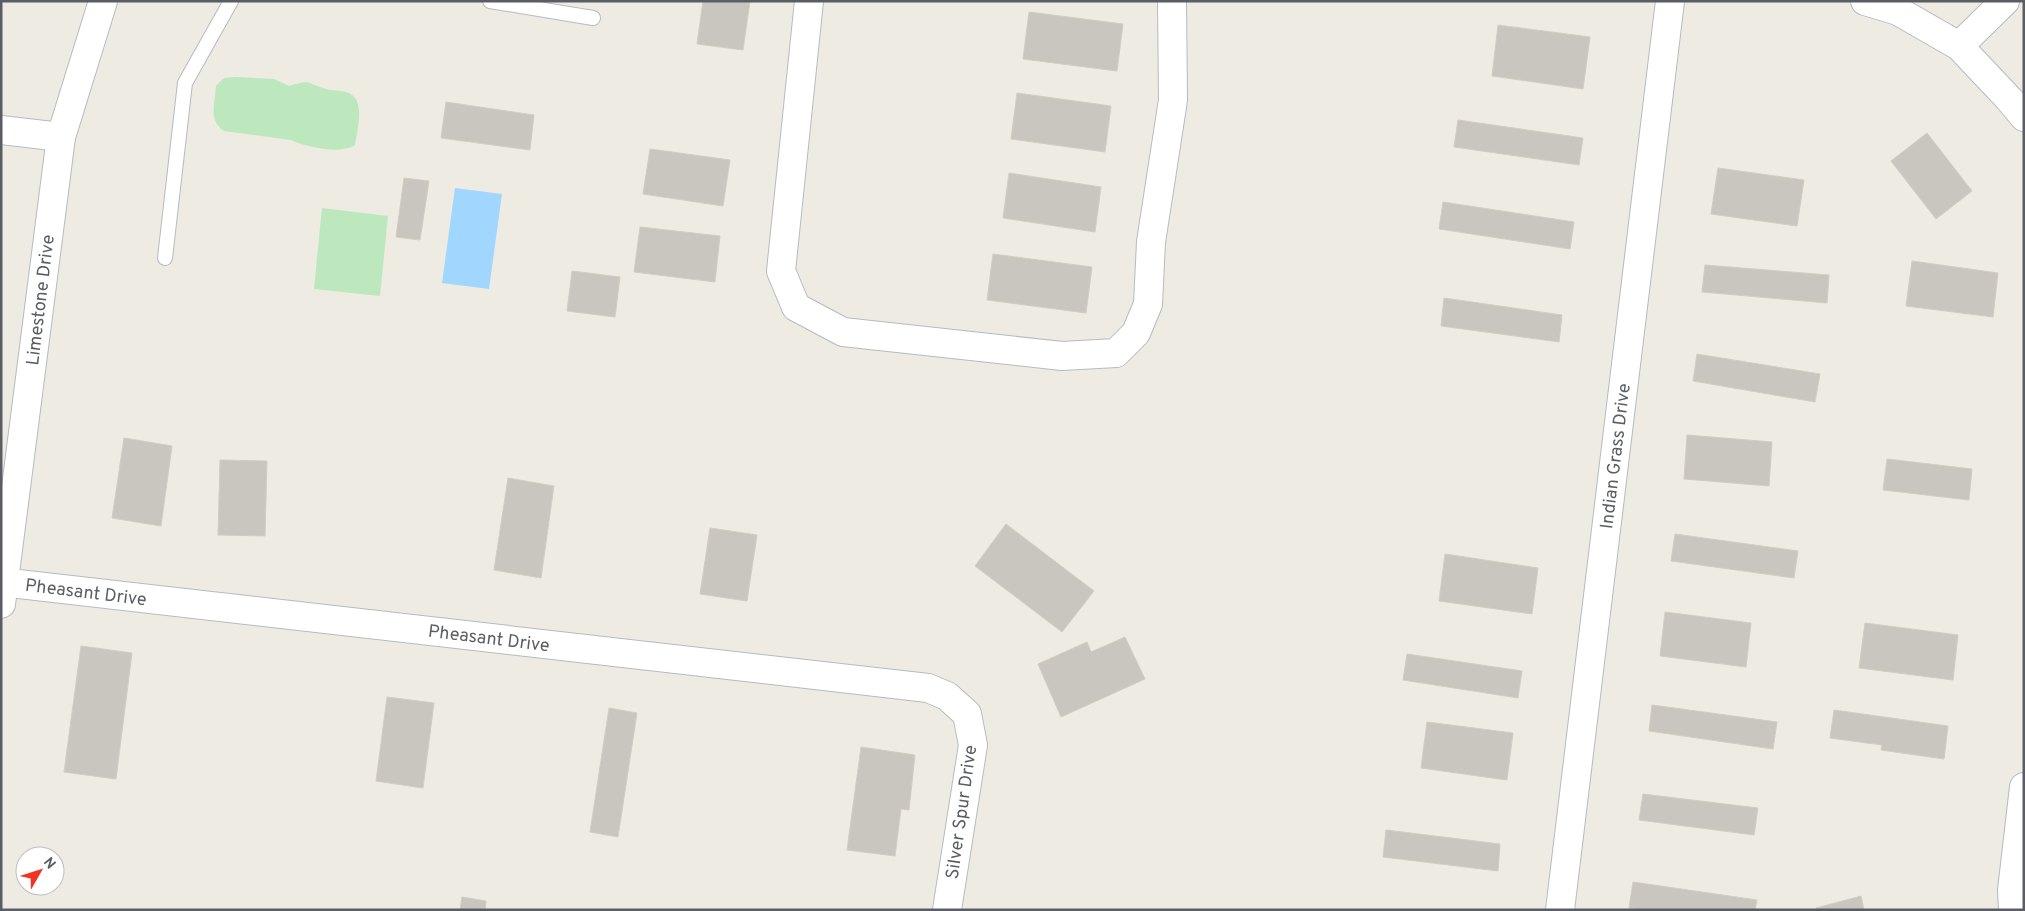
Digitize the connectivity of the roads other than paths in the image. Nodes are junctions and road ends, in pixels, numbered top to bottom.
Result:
1 (103, 1) edge
2 (231, 1) edge
3 (490, 1) edge
4 (810, 1) edge
5 (1172, 1) edge
6 (1670, 1) edge
7 (1865, 1) edge
8 (2005, 1) edge
9 (593, 18) dead end
10 (1959, 46) junction
11 (2024, 118) edge
12 (1, 130) edge
13 (61, 137) junction
14 (165, 258) dead end
15 (2, 590) edge
16 (967, 714) joint
17 (2024, 788) edge
18 (947, 910) edge
19 (1560, 910) edge
20 (2013, 910) edge

1 - 13 street, Limestone Drive
2 - 14 lane
3 - 9 lane
4 - 5 street
6 - 19 street, Indian Grass Drive
7 - 10 street
8 - 10 street
10 - 11 street
12 - 13 street
13 - 15 street, Limestone Drive
15 - 16 street, Pheasant Drive
16 - 18 street, Silver Spur Drive
17 - 20 street

